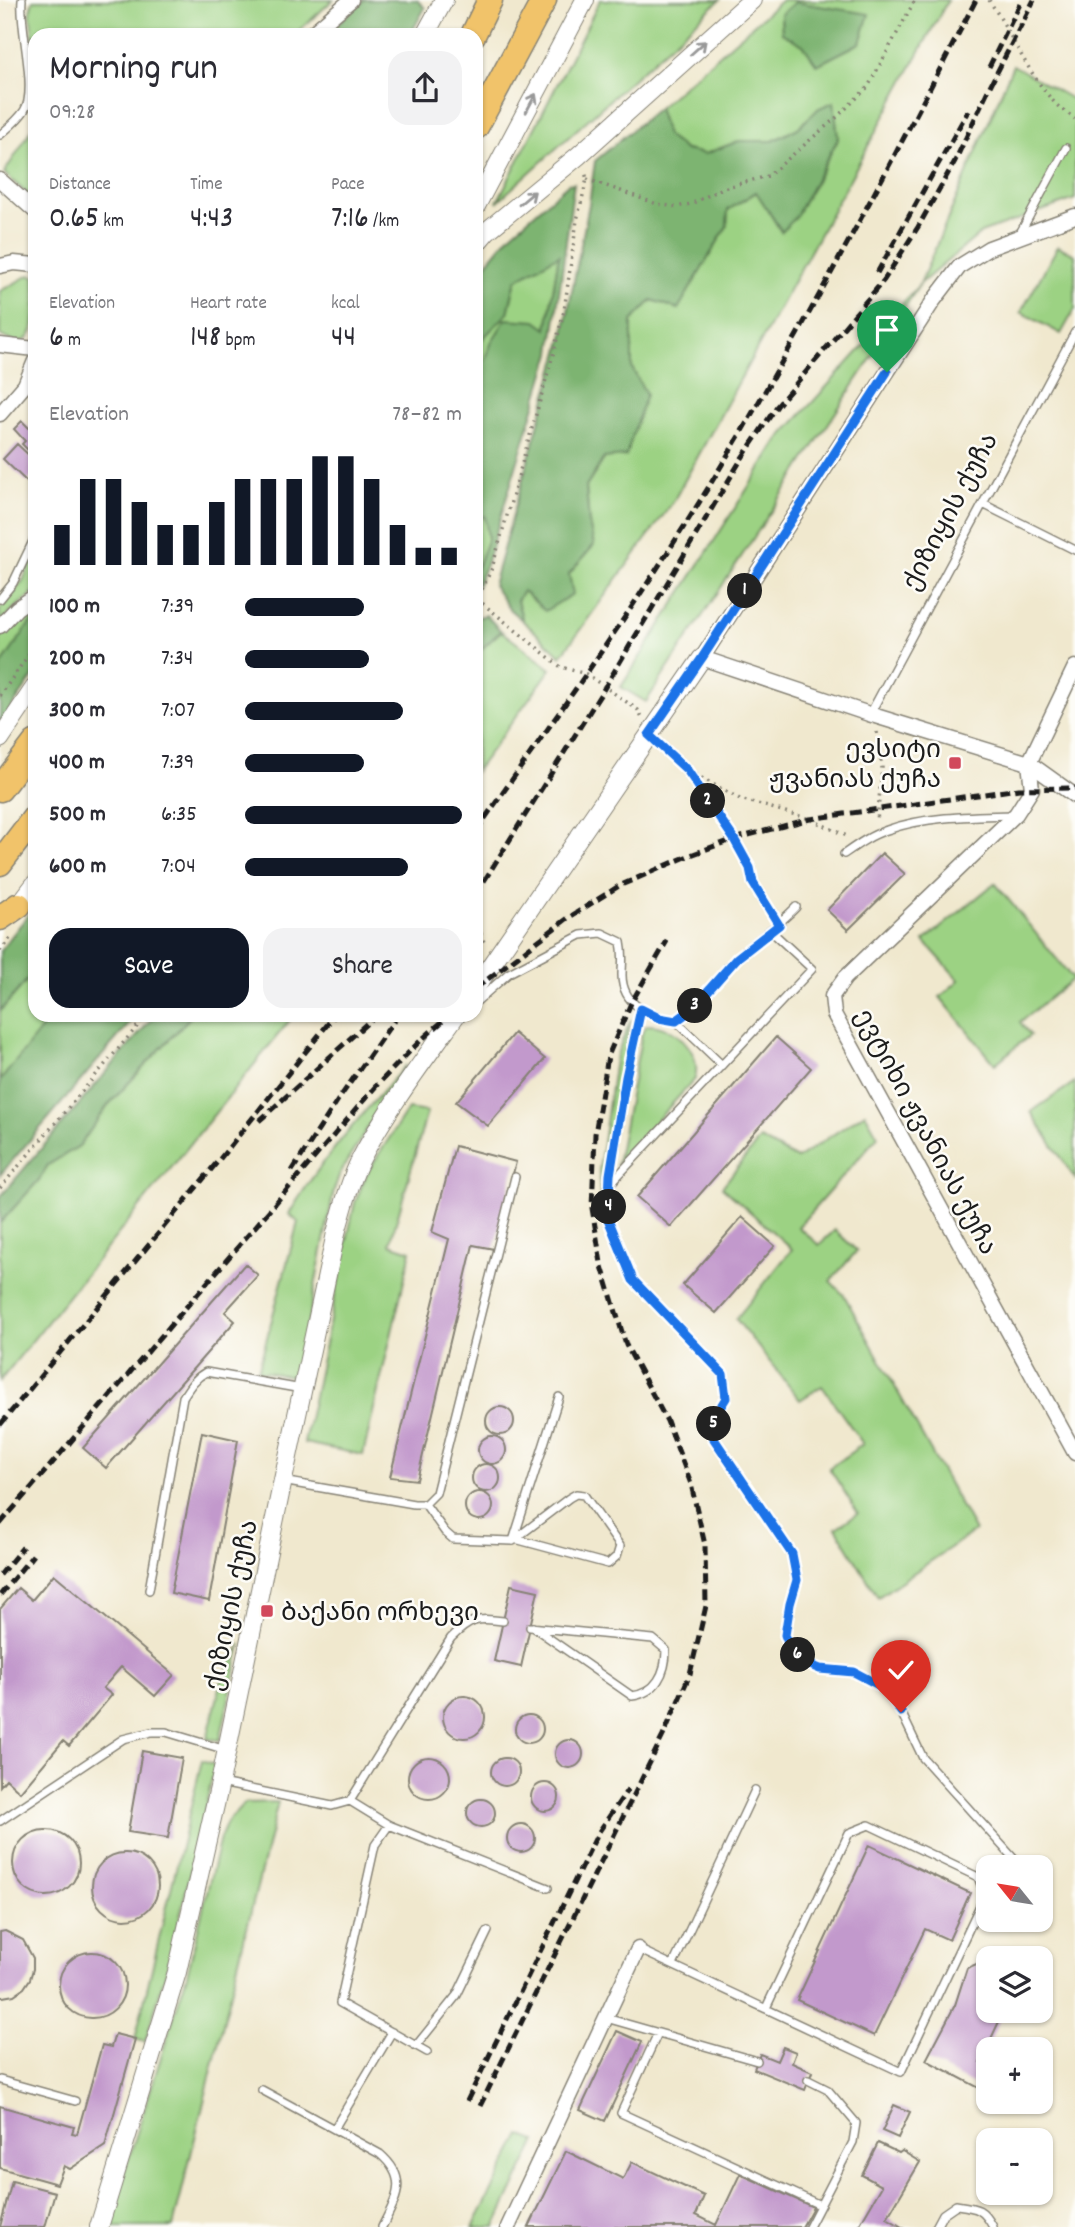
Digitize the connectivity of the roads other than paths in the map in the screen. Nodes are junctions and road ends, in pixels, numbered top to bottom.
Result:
1 (22, 0) edge
2 (351, 0) edge
3 (444, 0) edge
4 (490, 0) edge
5 (544, 0) edge
6 (585, 0) edge
7 (752, 0) edge
8 (318, 28) edge
9 (429, 28) edge
10 (476, 28) edge
11 (28, 78) edge
12 (28, 104) edge
13 (483, 114) edge
14 (0, 135) edge
15 (1066, 148) dead end
16 (0, 180) edge
17 (483, 193) edge
18 (28, 205) edge
19 (1075, 216) edge
20 (483, 236) edge
21 (1017, 237) junction
22 (28, 264) edge
23 (0, 266) edge
24 (1075, 332) edge
25 (0, 345) edge
26 (28, 348) edge
27 (28, 378) edge
28 (0, 414) edge
29 (984, 504) junction
30 (1075, 551) edge
31 (28, 552) edge
32 (0, 599) edge
33 (28, 601) edge
34 (0, 626) edge
35 (702, 658) junction
36 (1075, 667) edge
37 (28, 697) edge
38 (874, 716) junction
39 (0, 739) edge
40 (28, 752) edge
41 (1028, 763) junction
42 (0, 789) edge
43 (1075, 796) edge
44 (1016, 814) junction
45 (28, 826) edge
46 (844, 854) dead end
47 (0, 863) edge
48 (28, 892) edge
49 (796, 907) dead end
50 (10, 911) edge
51 (0, 930) edge
52 (771, 931) junction
53 (483, 977) edge
54 (483, 996) edge
55 (641, 1009) junction
56 (676, 1021) junction
57 (451, 1022) edge
58 (722, 1065) junction
59 (515, 1178) dead end
60 (609, 1185) junction
61 (302, 1389) junction
62 (559, 1398) dead end
63 (1075, 1453) edge
64 (282, 1482) junction
65 (425, 1504) junction
66 (514, 1540) junction
67 (149, 1590) dead end
68 (503, 1621) dead end
69 (532, 1627) joint
70 (227, 1751) junction
71 (220, 1783) junction
72 (755, 1790) dead end
73 (350, 1801) junction
74 (1, 1817) edge
75 (389, 1825) junction
76 (1010, 1855) edge
77 (548, 1888) dead end
78 (488, 1931) dead end
79 (638, 1948) joint
80 (673, 1965) junction
81 (765, 2008) junction
82 (605, 2018) junction
83 (393, 2032) junction
84 (658, 2033) junction
85 (416, 2046) junction
86 (427, 2052) dead end
87 (757, 2060) dead end
88 (0, 2080) edge
89 (808, 2080) dead end
90 (262, 2090) dead end
91 (75, 2101) dead end
92 (334, 2129) junction
93 (820, 2205) junction
94 (99, 2227) edge
95 (382, 2227) edge
96 (508, 2227) edge
97 (809, 2227) edge
98 (936, 2227) edge
99 (993, 2227) edge

1 - 11 lane
2 - 8 street
3 - 9 street
4 - 10 highway
5 - 13 highway
17 -> 6 street
20 -> 7 street
12 - 14 lane
15 - 21 lane
16 - 18 street
19 - 21 street
21 - 35 street
22 - 23 street
24 - 29 lane, ქიზიყის ქუჩა
25 - 26 street
27 - 28 street
29 - 30 lane
29 - 38 lane, ქიზიყის ქუჩა
31 - 32 lane
33 - 34 street
35 - 38 street
35 - 53 street
36 - 41 street
37 - 39 street
38 - 41 street
40 - 42 highway
41 - 43 street
41 - 44 street, ევტიხი ჟვანიას ქუჩა
44 - 46 lane
44 - 63 street, ევტიხი ჟვანიას ქუჩა
45 - 47 highway
48 - 50 street
49 - 52 lane
50 - 51 street
52 - 56 lane
52 - 58 lane
54 - 55 lane
55 - 56 lane
55 - 60 lane
56 - 58 lane
57 - 61 street, ქიზიყის ქუჩა
58 - 60 lane
59 - 65 lane
60 - 76 lane
61 - 64 street, ქიზიყის ქუჩა
61 - 67 lane
62 - 66 lane
64 - 65 lane
64 - 70 street, ქიზიყის ქუჩა
65 - 66 lane
66 - 66 lane
68 - 73 lane
69 - 69 lane
70 - 71 street, ქიზიყის ქუჩა
70 - 74 lane
71 - 73 lane
71 - 94 street, ქიზიყის ქუჩა
72 - 80 lane
73 - 75 lane
75 - 77 lane
75 - 83 lane
78 - 85 lane
79 - 80 lane
79 - 82 street
80 - 81 lane
81 - 81 lane
82 - 84 lane
82 - 96 street
83 - 85 lane
83 - 92 lane
84 - 87 lane
84 - 93 lane
85 - 86 lane
88 - 91 lane
89 - 93 lane
90 - 92 lane
92 - 95 lane
93 - 97 lane
98 - 99 lane

